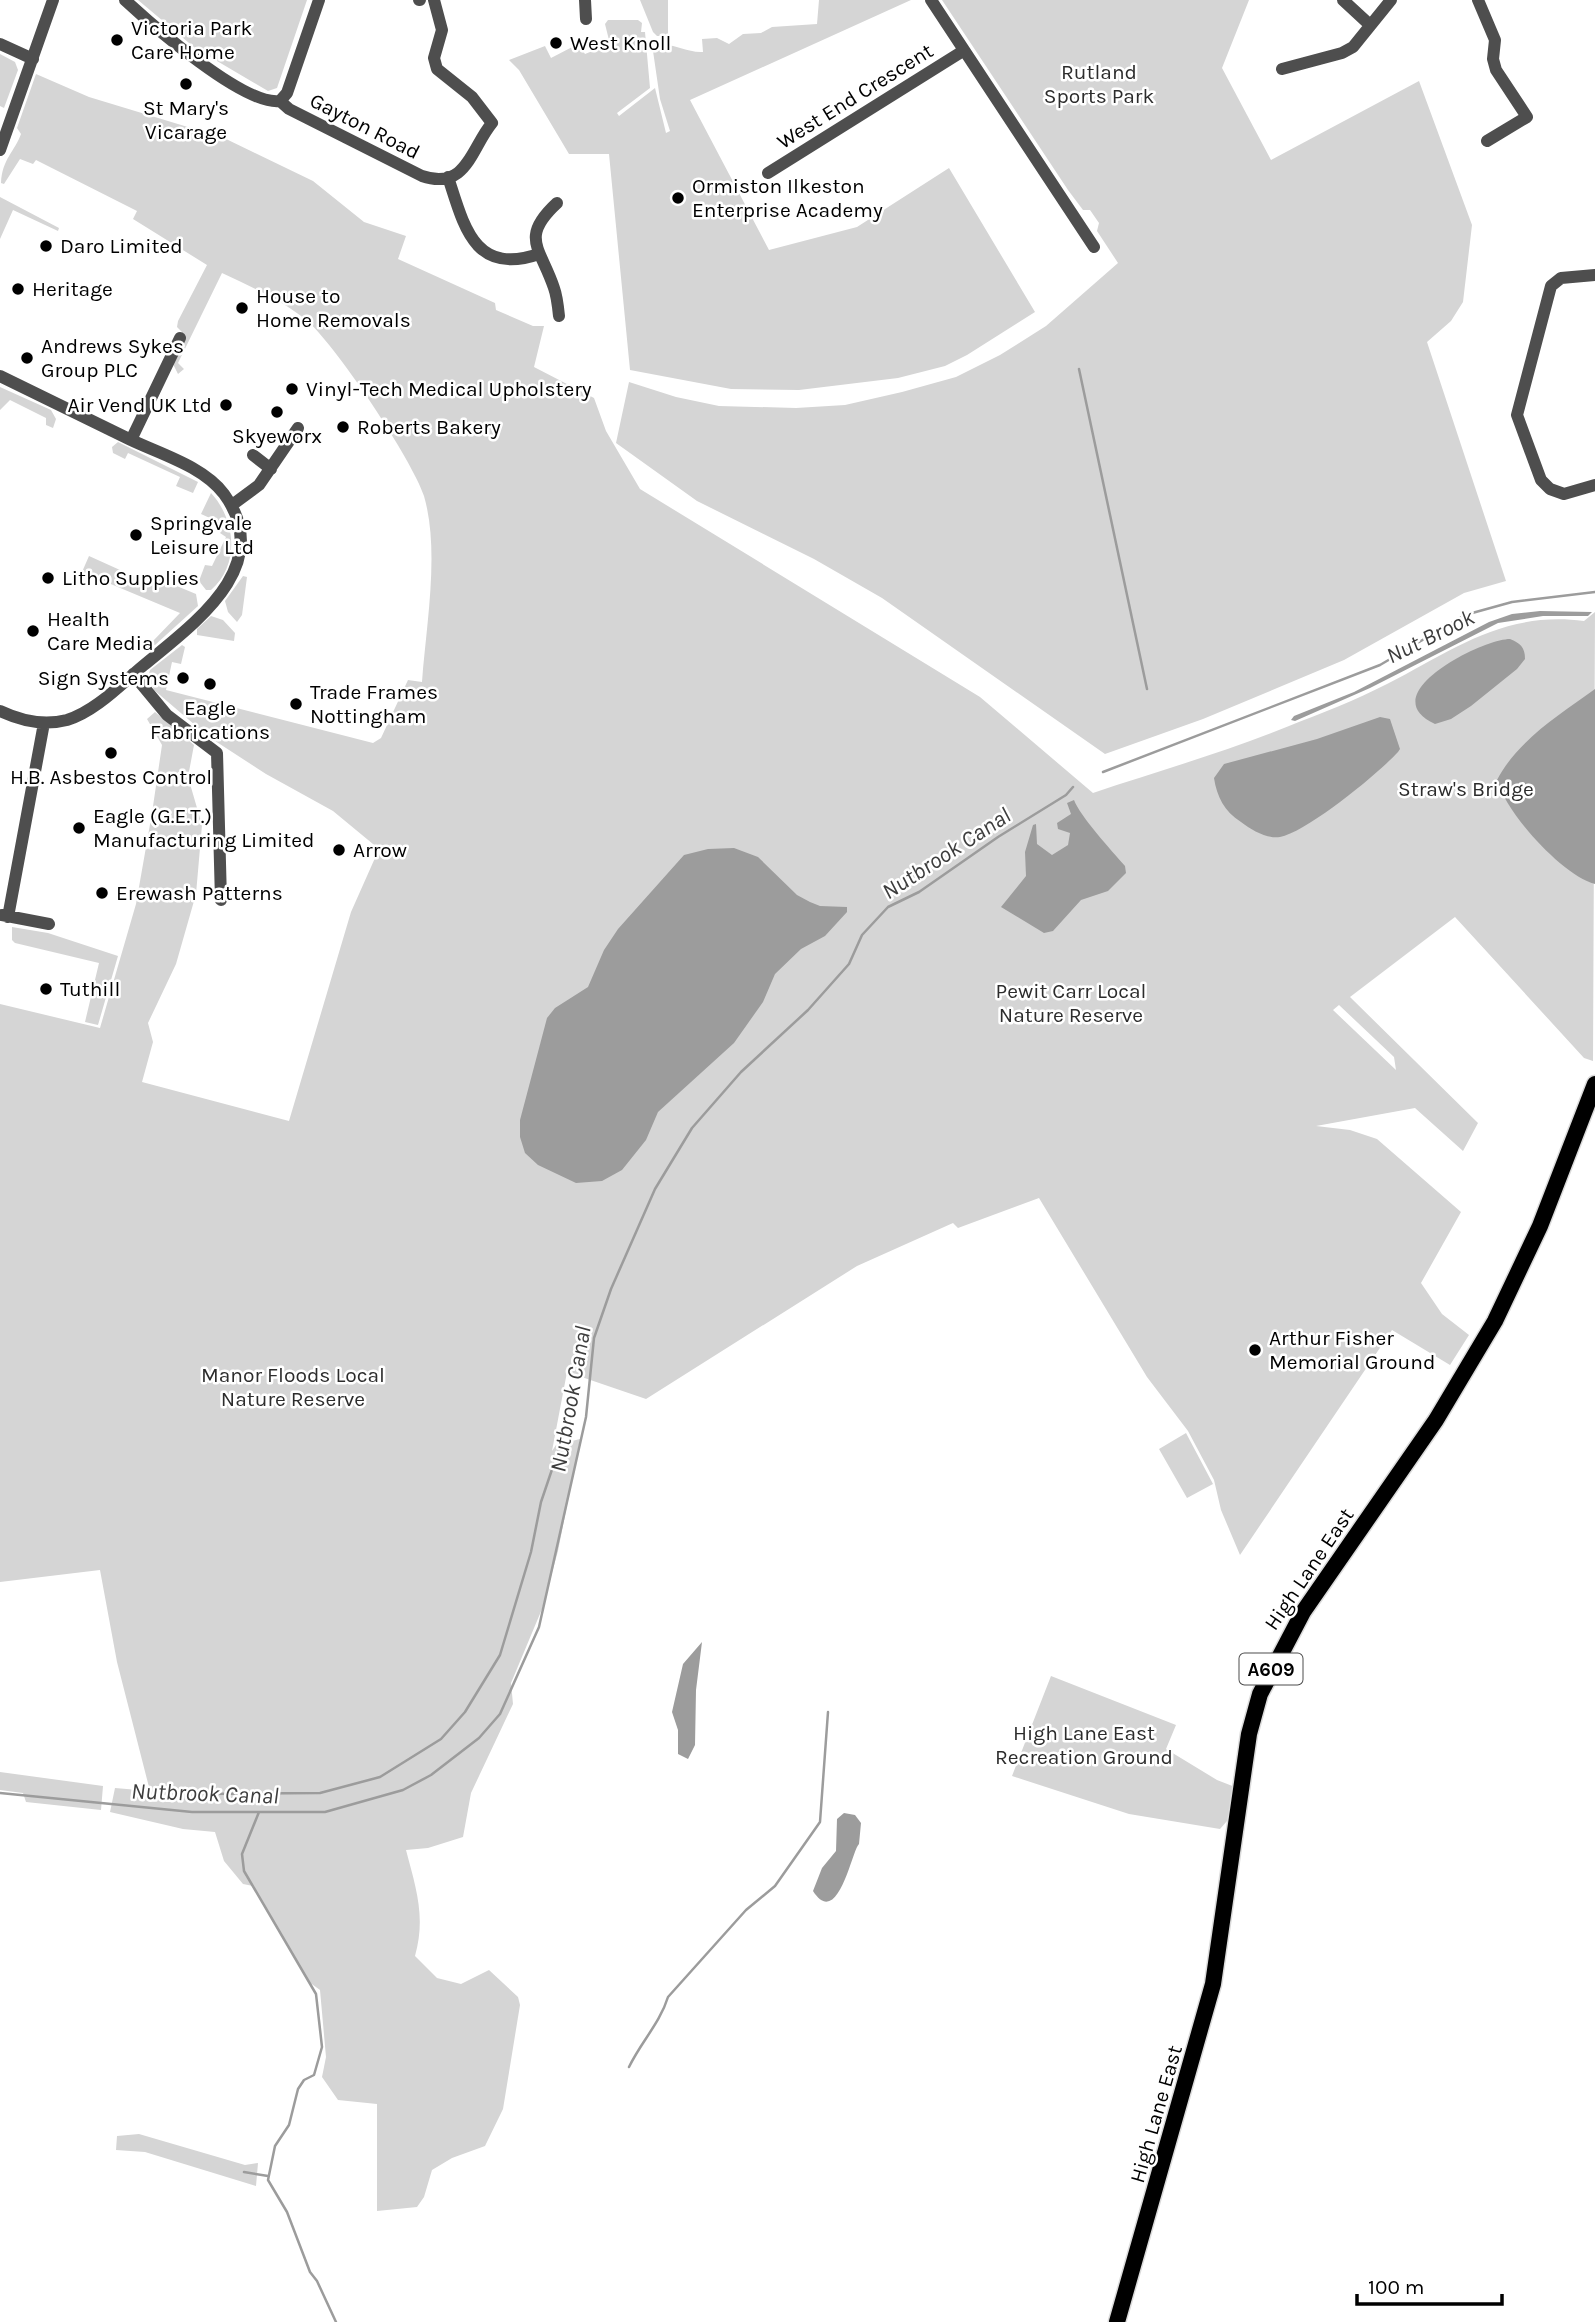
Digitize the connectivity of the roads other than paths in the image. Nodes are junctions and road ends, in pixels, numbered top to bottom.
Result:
1 (53, 0) edge
2 (125, 0) edge
3 (318, 0) edge
4 (434, 0) edge
5 (586, 0) edge
6 (931, 0) edge
7 (1343, 0) edge
8 (1391, 0) edge
9 (1478, 0) edge
10 (586, 19) dead end
11 (1370, 25) junction
12 (0, 44) edge
13 (963, 51) junction
14 (33, 59) junction
15 (1282, 69) dead end
16 (280, 101) junction
17 (1487, 141) dead end
18 (0, 150) edge
19 (768, 173) dead end
20 (448, 177) junction
21 (557, 203) dead end
22 (1094, 247) dead end
23 (539, 254) junction
24 (1595, 275) edge
25 (570, 294) dead end
26 (556, 296) junction
27 (559, 316) dead end
28 (180, 338) dead end
29 (0, 376) edge
30 (298, 428) dead end
31 (131, 440) junction
32 (253, 456) dead end
33 (271, 469) junction
34 (1595, 485) edge
35 (232, 505) junction
36 (133, 674) junction
37 (0, 711) edge
38 (44, 723) junction
39 (221, 900) dead end
40 (4, 916) edge
41 (49, 924) dead end
42 (1595, 1084) edge
43 (1117, 2322) edge

1 - 14 street
2 - 16 street, Gayton Road
3 - 16 street
4 - 20 street
5 - 10 street
6 - 13 street
7 - 11 street
8 - 11 street
9 - 17 street
11 - 15 street
12 - 14 street
13 - 19 street, West End Crescent
13 - 22 street
14 - 18 street
16 - 20 street, Gayton Road
20 - 23 street
21 - 23 street
23 - 26 street
24 - 34 street
25 - 26 street
26 - 27 street
28 - 31 street
29 - 31 street
30 - 33 street
31 - 35 street
32 - 33 street
33 - 35 street
35 - 36 street
36 - 38 street
36 - 39 street
37 - 38 street
38 - 40 street
40 - 41 street
42 - 43 main road, High Lane East / A609

